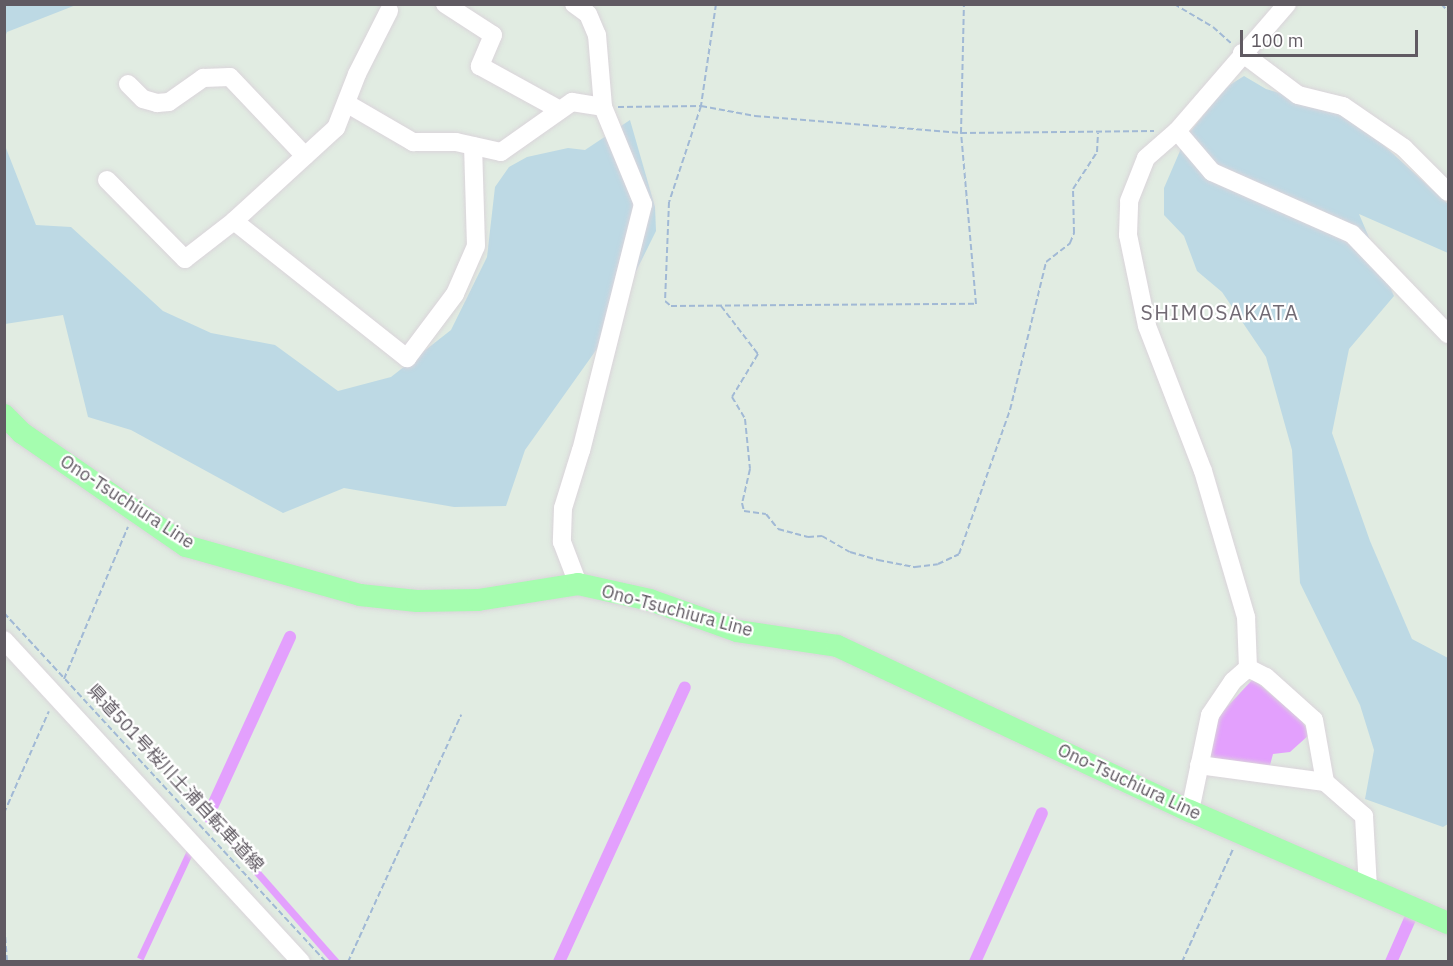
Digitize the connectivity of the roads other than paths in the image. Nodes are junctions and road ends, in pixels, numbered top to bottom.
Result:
1 (445, 4) edge
2 (573, 4) edge
3 (1287, 4) edge
4 (385, 7) edge
5 (1242, 53) junction
6 (128, 84) dead end
7 (346, 103) junction
8 (603, 107) junction
9 (561, 110) junction
10 (1177, 131) junction
11 (473, 147) junction
12 (305, 156) junction
13 (107, 180) dead end
14 (1449, 192) edge
15 (234, 221) junction
16 (1449, 334) edge
17 (4, 415) edge
18 (578, 584) junction
19 (4, 639) edge
20 (1248, 668) junction
21 (1199, 765) junction
22 (1325, 782) junction
23 (1190, 811) junction
24 (1368, 887) junction
25 (1449, 923) edge
26 (301, 962) edge

1 - 9 street
2 - 8 street
3 - 5 street
4 - 7 street
5 - 10 street
5 - 14 street
6 - 12 street
7 - 11 street
7 - 12 street
8 - 9 street
8 - 18 street
9 - 11 street
10 - 16 street
10 - 20 street
11 - 15 street
12 - 15 street
13 - 15 street
17 - 18 main road, Ono-Tsuchiura Line
18 - 23 main road, Ono-Tsuchiura Line
19 - 26 street
20 - 21 street
20 - 22 street
21 - 22 street
21 - 23 street
22 - 24 street
23 - 24 main road, Ono-Tsuchiura Line
24 - 25 main road, Ono-Tsuchiura Line

